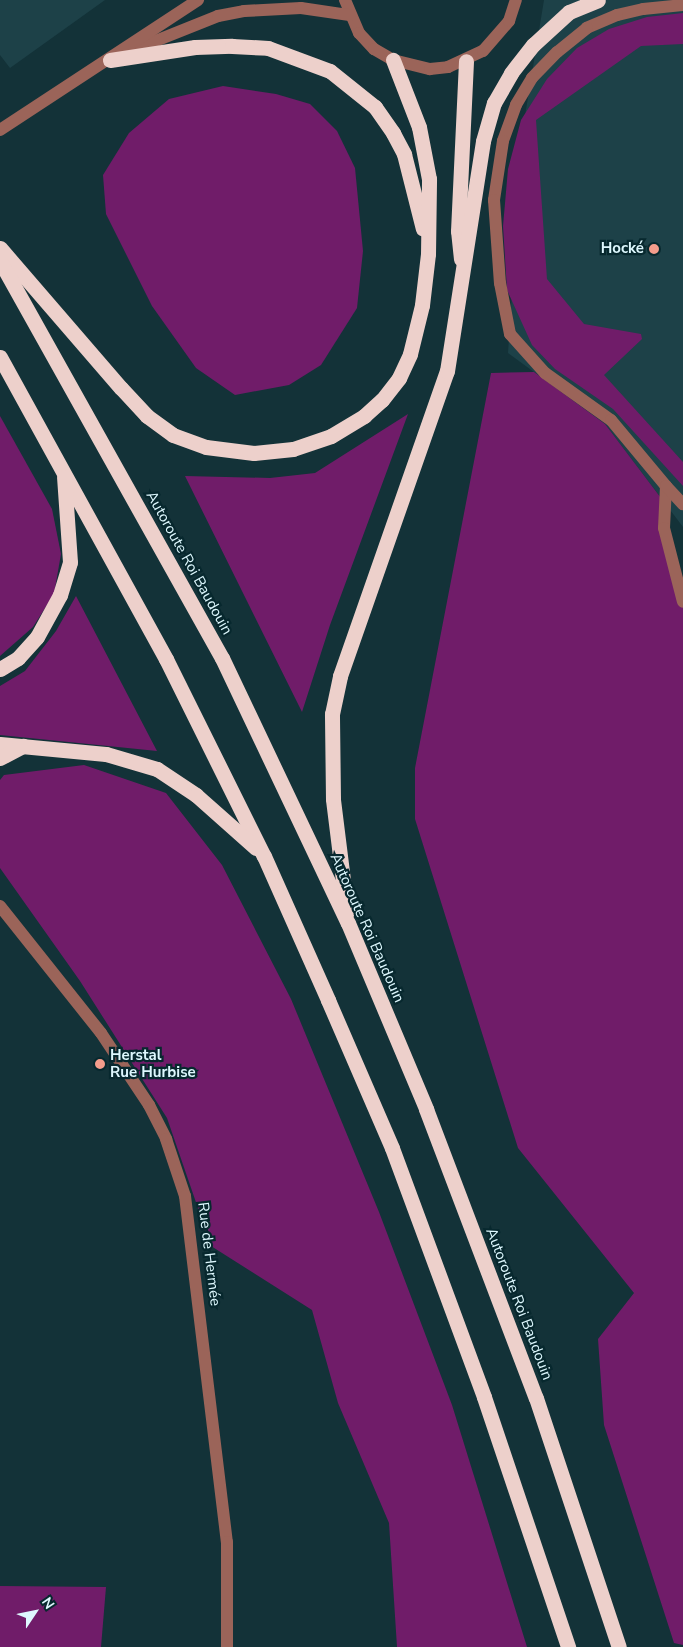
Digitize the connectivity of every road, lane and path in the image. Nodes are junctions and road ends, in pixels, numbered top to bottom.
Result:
1 (198, 0) edge
2 (345, 0) edge
3 (598, 0) edge
4 (518, 1) edge
5 (683, 5) edge
6 (349, 15) junction
7 (110, 60) junction
8 (393, 60) junction
9 (466, 61) junction
10 (0, 130) edge
11 (0, 248) edge
12 (428, 254) junction
13 (0, 260) edge
14 (463, 278) junction
15 (0, 357) edge
16 (64, 468) junction
17 (666, 486) junction
18 (683, 504) edge
19 (683, 602) edge
20 (0, 669) edge
21 (0, 744) edge
22 (24, 746) junction
23 (0, 758) edge
24 (264, 856) junction
25 (0, 906) edge
26 (4, 914) edge
27 (348, 923) junction
28 (227, 1647) edge
29 (568, 1647) edge
30 (619, 1647) edge

1 - 7 street
2 - 6 street
3 - 14 highway
4 - 9 street
5 - 17 street
6 - 7 street
6 - 8 street
7 - 10 street
7 - 12 highway
8 - 9 street
8 - 12 highway
9 - 14 highway
11 - 12 highway
13 - 27 highway, Autoroute Roi Baudouin
14 - 27 highway
15 - 16 highway
16 - 20 highway
16 - 24 highway
17 - 18 street
17 - 19 street
21 - 22 highway
22 - 23 highway
22 - 24 highway
24 - 29 highway
25 - 26 street, Rue de Hermée
26 - 28 street, Rue de Hermée
27 - 30 highway, Autoroute Roi Baudouin

